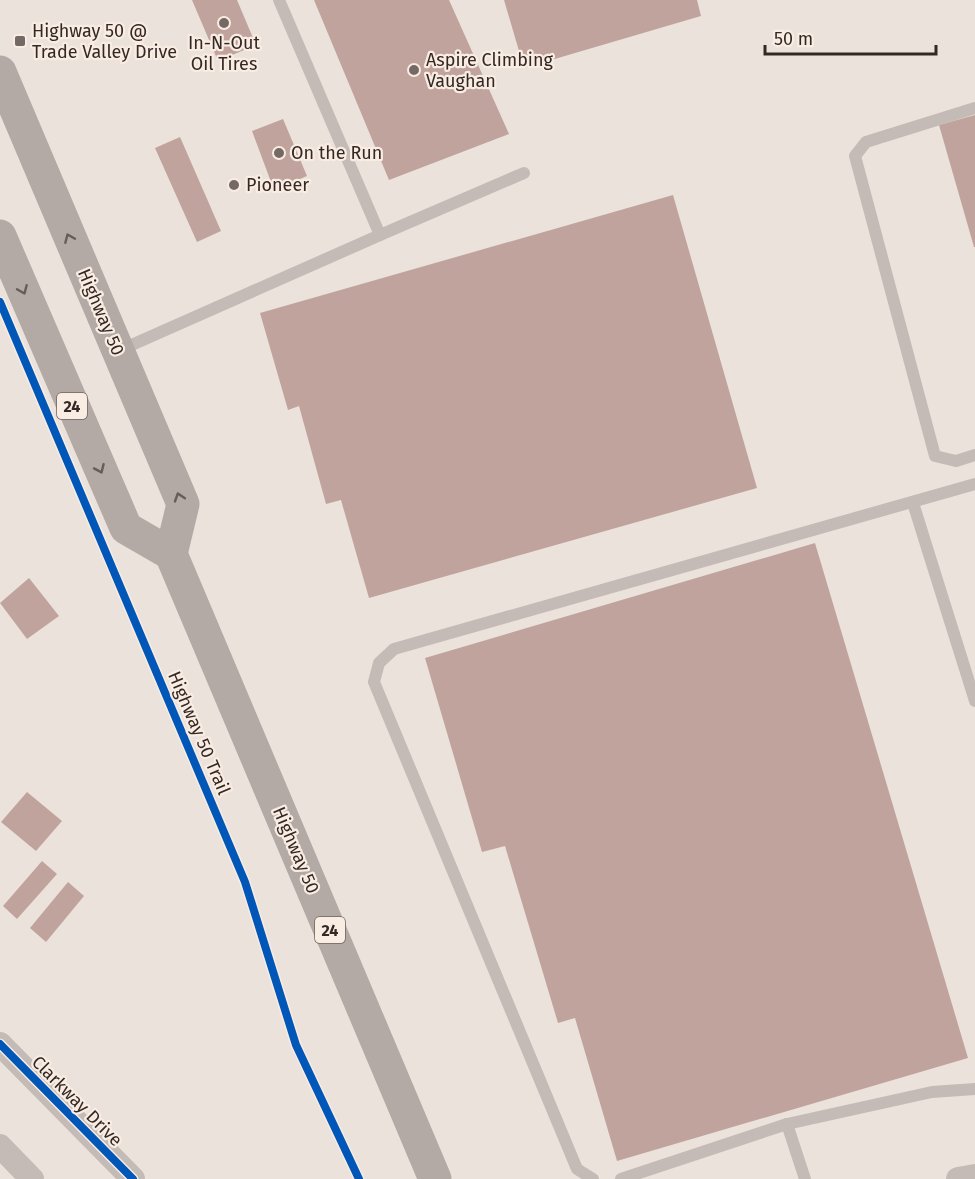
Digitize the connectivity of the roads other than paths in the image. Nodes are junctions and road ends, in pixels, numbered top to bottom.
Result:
1 (279, 0) edge
2 (0, 72) edge
3 (975, 108) edge
4 (524, 173) dead end
5 (380, 235) junction
6 (0, 236) edge
7 (117, 351) junction
8 (975, 455) edge
9 (975, 484) edge
10 (913, 503) junction
11 (171, 554) junction
12 (975, 700) edge
13 (0, 1044) edge
14 (975, 1089) edge
15 (787, 1124) junction
16 (0, 1146) edge
17 (975, 1176) edge
18 (32, 1179) edge
19 (133, 1179) edge
20 (435, 1179) edge
21 (593, 1179) edge
22 (621, 1179) edge
23 (805, 1179) edge
24 (958, 1179) edge

1 - 5 lane
7 -> 2 main road, Highway 50
3 - 8 lane
4 - 5 lane
5 - 7 lane
6 -> 11 main road, 24
11 -> 7 main road, Highway 50
9 - 10 lane
10 - 12 lane
10 - 21 lane
11 - 20 main road, Highway 50 / 24
13 - 19 street, Clarkway Drive
14 - 15 lane
15 - 22 lane
15 - 23 lane
16 - 18 street
17 - 24 street

